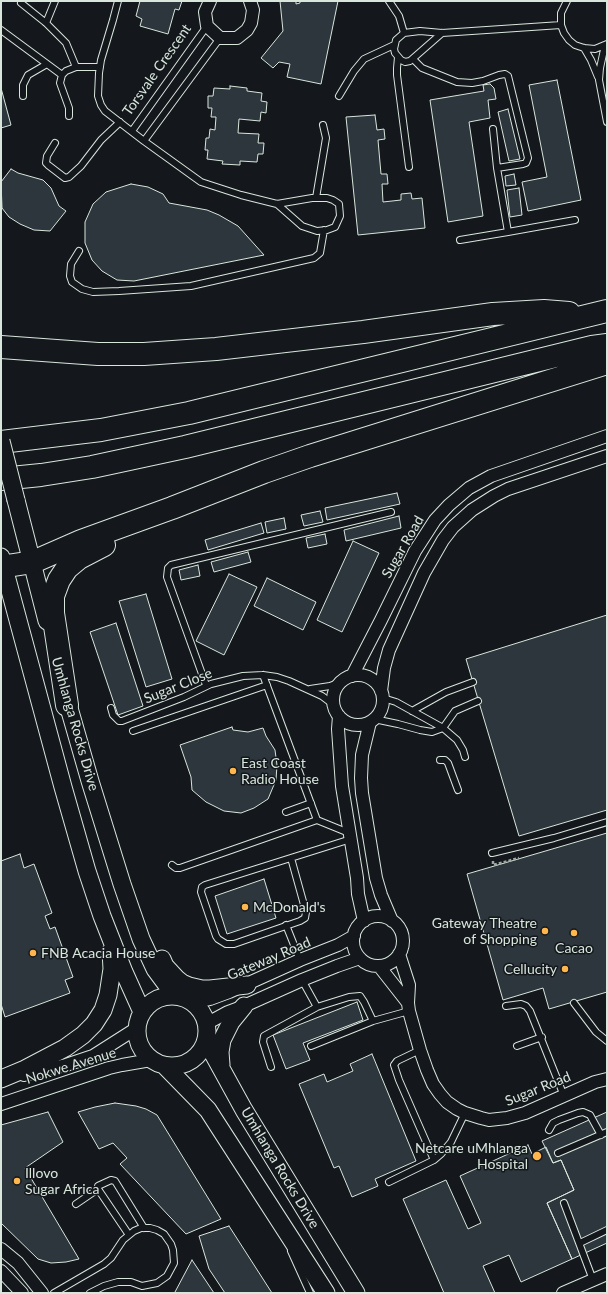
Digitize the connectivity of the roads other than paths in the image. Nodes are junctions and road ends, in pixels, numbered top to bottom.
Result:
1 (55, 1) edge
2 (118, 1) edge
3 (210, 1) edge
4 (250, 1) edge
5 (389, 1) edge
6 (567, 1) edge
7 (21, 3) dead end
8 (46, 23) junction
9 (561, 25) junction
10 (207, 26) junction
11 (1, 30) edge
12 (442, 32) junction
13 (404, 33) junction
14 (220, 38) junction
15 (606, 44) edge
16 (394, 45) junction
17 (584, 48) junction
18 (398, 57) junction
19 (413, 59) junction
20 (47, 64) junction
21 (76, 67) junction
22 (100, 67) junction
23 (62, 75) junction
24 (600, 80) junction
25 (23, 96) dead end
26 (339, 96) dead end
27 (69, 116) dead end
28 (120, 122) junction
29 (607, 122) edge
30 (323, 125) dead end
31 (492, 129) dead end
32 (132, 131) junction
33 (144, 141) junction
34 (55, 143) dead end
35 (409, 167) dead end
36 (497, 168) junction
37 (316, 198) junction
38 (277, 204) junction
39 (576, 220) dead end
40 (324, 230) junction
41 (508, 232) junction
42 (460, 240) dead end
43 (79, 251) dead end
44 (600, 313) edge
45 (607, 345) edge
46 (1, 347) edge
47 (607, 363) edge
48 (607, 436) edge
49 (1, 442) edge
50 (607, 456) edge
51 (1, 479) edge
52 (172, 508) junction
53 (391, 512) dead end
54 (33, 562) junction
55 (2, 564) edge
56 (264, 675) junction
57 (347, 679) junction
58 (473, 682) dead end
59 (206, 685) junction
60 (267, 685) junction
61 (308, 689) junction
62 (382, 694) junction
63 (478, 701) dead end
64 (68, 705) junction
65 (334, 705) junction
66 (110, 708) dead end
67 (412, 711) junction
68 (340, 716) junction
69 (372, 720) junction
70 (443, 728) junction
71 (133, 731) dead end
72 (465, 757) dead end
73 (440, 760) dead end
74 (458, 790) dead end
75 (310, 803) junction
76 (286, 812) dead end
77 (317, 820) junction
78 (607, 822) edge
79 (350, 836) junction
80 (492, 853) dead end
81 (291, 858) junction
82 (172, 865) dead end
83 (122, 884) junction
84 (364, 921) junction
85 (392, 921) junction
86 (286, 925) junction
87 (109, 934) junction
88 (354, 936) junction
89 (399, 954) junction
90 (360, 958) junction
91 (300, 960) junction
92 (379, 966) junction
93 (302, 980) junction
94 (247, 985) junction
95 (175, 996) junction
96 (193, 1003) junction
97 (574, 1003) dead end
98 (244, 1006) junction
99 (506, 1006) dead end
100 (316, 1007) junction
101 (408, 1007) junction
102 (139, 1020) junction
103 (373, 1021) junction
104 (206, 1024) junction
105 (542, 1037) junction
106 (206, 1041) junction
107 (607, 1041) edge
108 (311, 1046) dead end
109 (517, 1046) dead end
110 (420, 1050) junction
111 (158, 1063) junction
112 (271, 1066) dead end
113 (222, 1069) junction
114 (1, 1079) edge
115 (607, 1079) edge
116 (564, 1096) junction
117 (1, 1104) edge
118 (465, 1113) junction
119 (548, 1130) dead end
120 (607, 1132) edge
121 (601, 1135) junction
122 (558, 1153) dead end
123 (434, 1160) junction
124 (388, 1182) dead end
125 (98, 1189) junction
126 (564, 1203) dead end
127 (76, 1204) dead end
128 (280, 1222) junction
129 (144, 1228) junction
130 (607, 1230) edge
131 (129, 1235) junction
132 (580, 1243) junction
133 (1, 1249) edge
134 (1, 1271) edge
135 (607, 1274) edge
136 (593, 1280) junction
137 (575, 1291) edge
138 (22, 1293) edge
139 (42, 1293) edge
140 (54, 1293) edge
141 (90, 1293) edge
142 (310, 1293) edge
143 (326, 1293) edge
144 (356, 1293) edge
145 (563, 1293) edge

1 - 8 lane
2 - 22 lane, Torsvale Crescent
3 - 10 street, Torsvale Crescent
4 - 14 street
5 - 13 lane
6 - 9 lane
7 - 8 lane
8 - 21 lane
9 - 12 lane
9 - 17 lane
10 - 14 street, Torsvale Crescent
10 - 32 lane, Torsvale Crescent
11 - 20 lane
12 - 13 lane
12 - 19 lane
13 - 16 lane
14 - 33 lane
15 - 17 lane
15 - 24 lane
16 - 18 lane
16 - 26 lane
17 - 24 lane
18 - 19 lane
18 - 35 lane
19 - 36 lane
20 - 23 lane
20 - 25 lane
21 - 22 lane
21 - 23 lane
22 - 28 lane, Torsvale Crescent
23 - 27 lane
24 - 29 lane
28 - 32 lane, Torsvale Crescent
28 - 34 lane
30 - 37 lane
31 - 36 lane
32 - 33 lane, Torsvale Crescent
33 - 38 lane, Torsvale Crescent
36 - 41 lane
37 - 38 lane, Torsvale Crescent
37 - 40 lane, Torsvale Crescent
38 - 40 lane, Torsvale Crescent
39 - 41 lane
40 - 43 lane
41 - 42 lane
44 - 46 highway
44 - 49 highway
45 - 51 highway
47 - 52 highway
48 - 57 street, Sugar Road
49 - 54 main road, Umhlanga Rocks Drive, bridge
50 - 62 street
52 - 54 highway
52 - 64 highway
53 - 59 lane
54 - 55 highway
54 - 64 main road, Umhlanga Rocks Drive
55 - 87 main road, Umhlanga Rocks Drive
56 - 59 lane, Sugar Close
56 - 60 lane
56 - 61 lane, Sugar Close
57 - 61 lane
57 - 62 street
57 - 65 street
58 - 67 lane
59 - 66 lane, Sugar Close
60 - 71 lane
60 - 75 lane
61 - 65 lane, Sugar Close
62 - 67 lane
62 - 69 street
63 - 70 lane
64 - 83 main road, Umhlanga Rocks Drive
65 - 68 street
67 - 70 lane
68 - 69 street
68 - 79 street
69 - 70 lane
69 - 85 street
70 - 72 lane
73 - 74 lane
75 - 76 lane
75 - 77 lane
77 - 79 lane
77 - 82 lane
78 - 80 lane
79 - 81 lane
79 - 84 street
81 - 86 lane
81 - 86 lane
83 - 94 main road
83 - 95 main road, Umhlanga Rocks Drive
84 - 85 street
84 - 88 street
85 - 89 street
86 - 91 lane
87 - 102 main road, Umhlanga Rocks Drive
87 - 114 main road
88 - 90 street
88 - 91 street, Gateway Road
89 - 92 street
89 - 101 street, Sugar Road
90 - 92 street
90 - 93 street
91 - 94 street, Gateway Road
92 - 101 street, Sugar Road
93 - 98 street
93 - 100 lane
94 - 96 street, Gateway Road
95 - 96 main road
95 - 102 main road
96 - 104 main road
97 - 107 lane
98 - 104 street
98 - 113 main road
99 - 105 lane
100 - 103 lane
100 - 112 lane
101 - 103 lane
101 - 110 street, Sugar Road
102 - 111 main road
102 - 114 street, Nokwe Avenue
103 - 108 lane
104 - 106 main road
105 - 109 lane
105 - 116 lane
106 - 111 main road
106 - 113 main road, Umhlanga Rocks Drive
110 - 118 street, Sugar Road
110 - 123 lane
111 - 117 street, Nokwe Avenue
111 - 128 main road, Umhlanga Rocks Drive
113 - 144 main road, Umhlanga Rocks Drive
115 - 116 street, Sugar Road
116 - 118 street, Sugar Road
118 - 123 lane
119 - 121 lane
120 - 121 lane
121 - 122 lane
123 - 124 lane
125 - 127 lane
125 - 129 lane
125 - 131 lane
126 - 132 lane
128 - 142 lane
128 - 143 main road, Umhlanga Rocks Drive
129 - 131 lane
129 - 141 lane
130 - 132 lane
131 - 140 lane
132 - 136 lane
133 - 139 street
134 - 138 street
135 - 136 street
136 - 137 street
137 - 145 street

